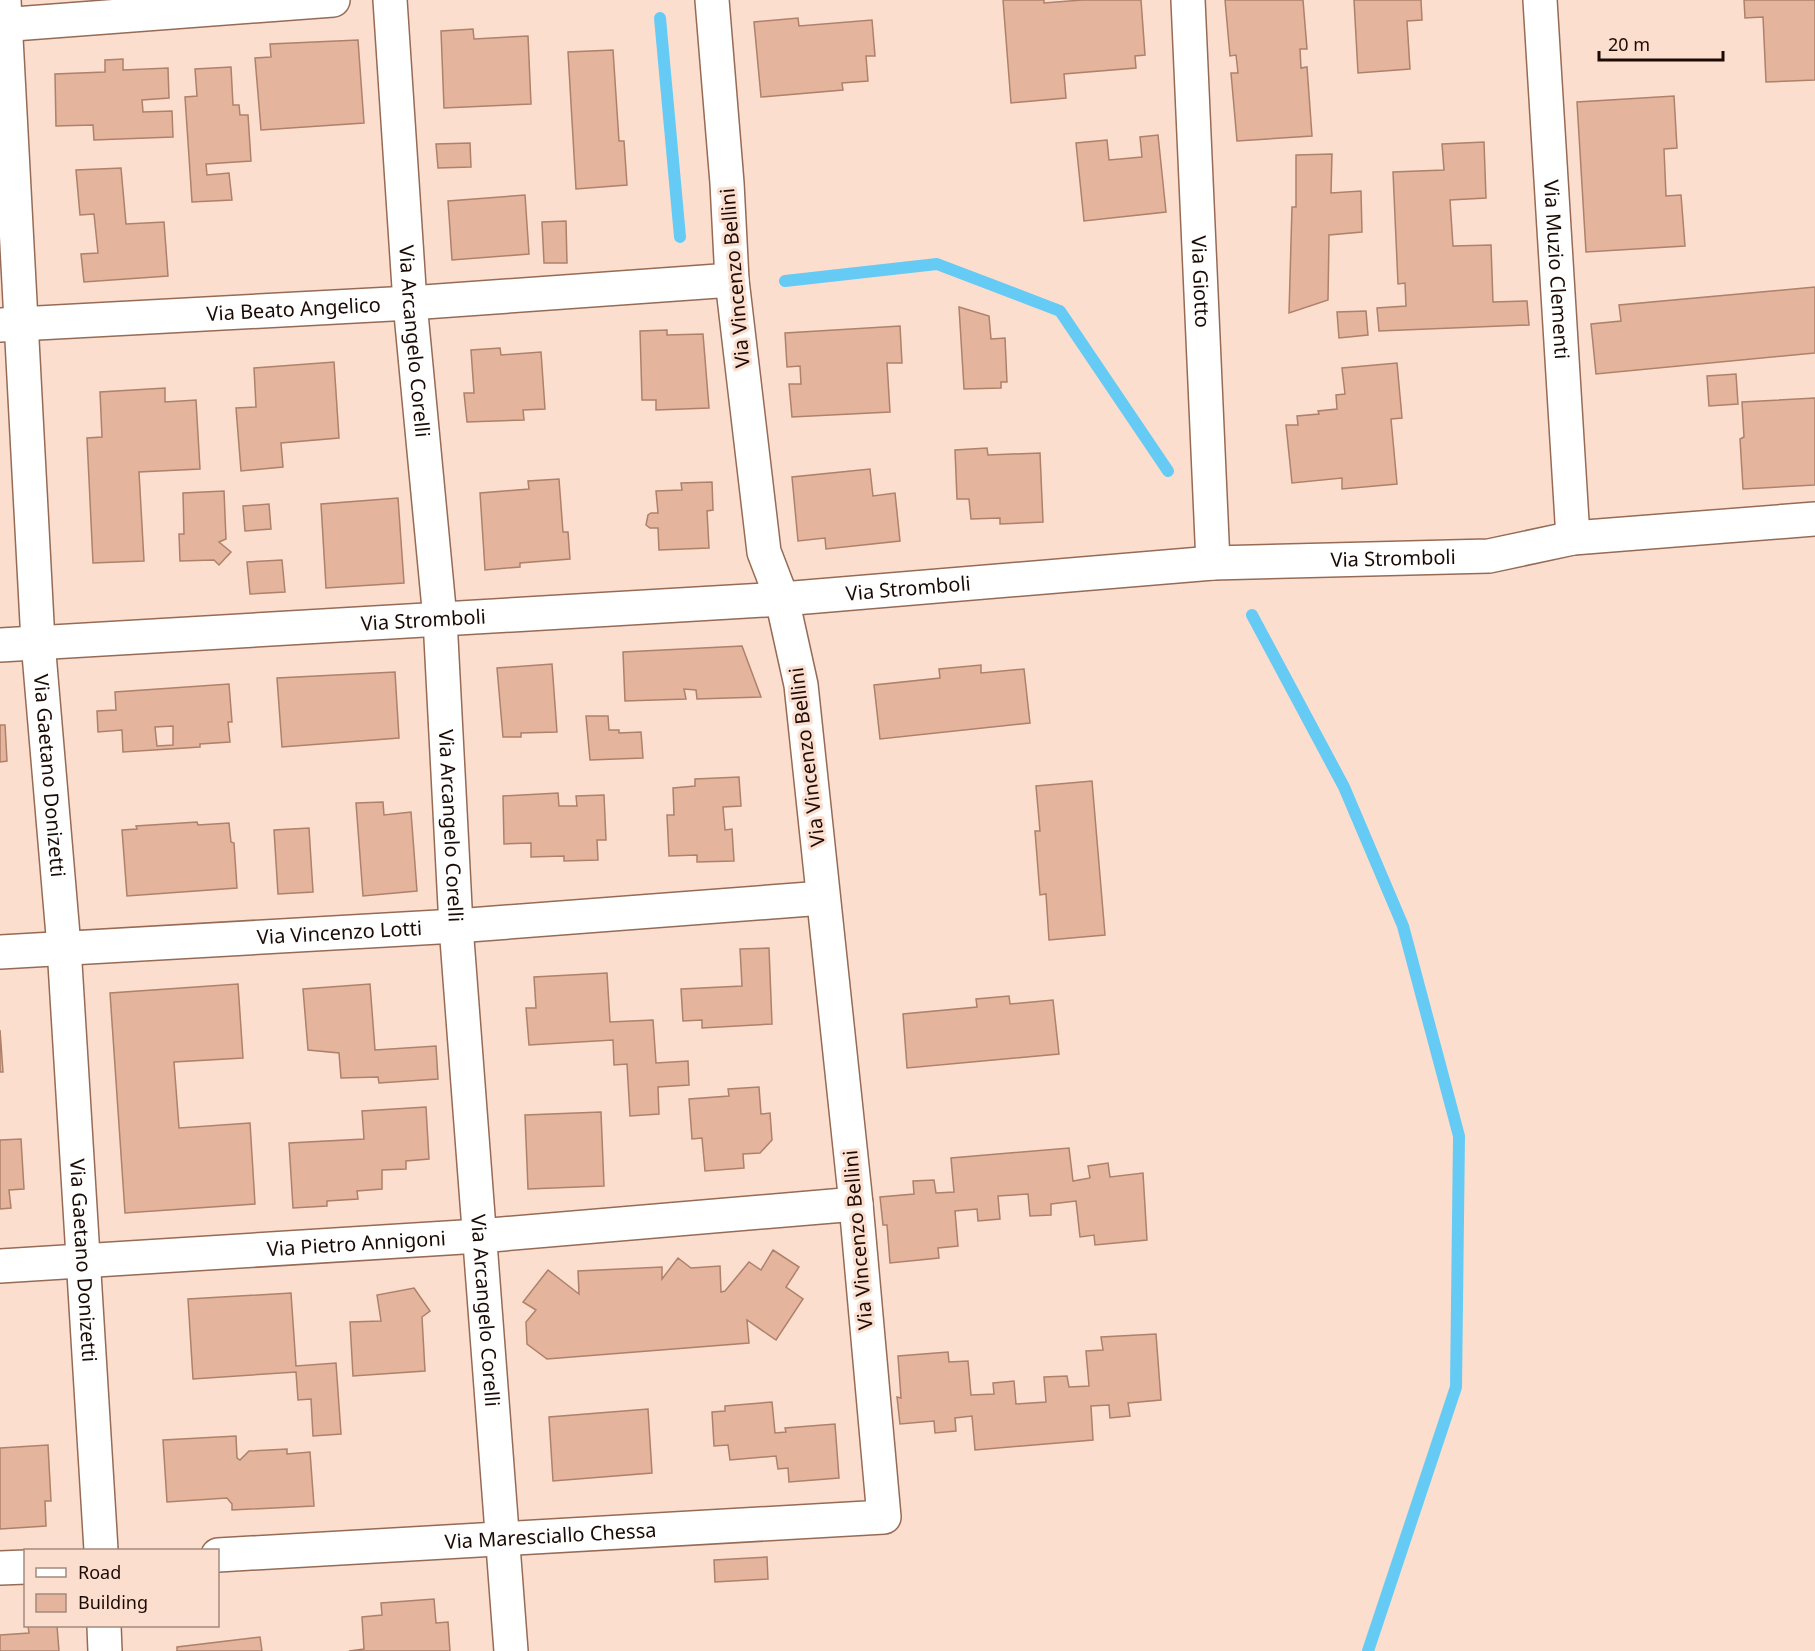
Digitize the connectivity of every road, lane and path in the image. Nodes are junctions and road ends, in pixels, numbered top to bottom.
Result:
1 (333, 0) edge
2 (390, 0) edge
3 (712, 0) edge
4 (1188, 0) edge
5 (1540, 0) edge
6 (3, 17) edge
7 (732, 280) junction
8 (410, 303) junction
9 (11, 325) edge
10 (1815, 519) edge
11 (1574, 538) junction
12 (1213, 563) junction
13 (782, 599) junction
14 (440, 619) junction
15 (38, 642) junction
16 (0, 645) edge
17 (823, 898) junction
18 (456, 926) junction
19 (64, 947) junction
20 (0, 952) edge
21 (856, 1204) junction
22 (480, 1236) junction
23 (85, 1261) junction
24 (0, 1266) edge
25 (884, 1517) joint
26 (503, 1538) junction
27 (101, 1549) edge
28 (219, 1556) edge
29 (24, 1567) edge
30 (0, 1568) edge
31 (104, 1627) edge
32 (105, 1651) edge
33 (511, 1651) edge

1 - 6 street
2 - 8 street, Via Arcangelo Corelli
3 - 7 street, Via Vincenzo Bellini
4 - 12 street, Via Giotto
5 - 11 street, Via Muzio Clementi
6 - 9 street, Via Gaetano Donizetti
7 - 8 street, Via Beato Angelico
7 - 13 street, Via Vincenzo Bellini
8 - 9 street, Via Beato Angelico
8 - 14 street, Via Arcangelo Corelli
9 - 15 street, Via Gaetano Donizetti
10 - 11 street, Via Stromboli
11 - 12 street, Via Stromboli
12 - 13 street, Via Stromboli
13 - 14 street, Via Stromboli
13 - 17 street, Via Vincenzo Bellini
14 - 15 street, Via Stromboli
14 - 18 street, Via Arcangelo Corelli
15 - 16 street, Via Stromboli
15 - 19 street, Via Gaetano Donizetti
17 - 18 street, Via Vincenzo Lotti
17 - 21 street, Via Vincenzo Bellini
18 - 19 street, Via Vincenzo Lotti
18 - 22 street, Via Arcangelo Corelli
19 - 20 street, Via Vincenzo Lotti
19 - 23 street, Via Gaetano Donizetti
21 - 22 street, Via Pietro Annigoni
21 - 25 street, Via Vincenzo Bellini
22 - 23 street, Via Pietro Annigoni
22 - 26 street, Via Arcangelo Corelli
23 - 24 street, Via Pietro Annigoni
23 - 27 street, Via Gaetano Donizetti
25 - 26 street, Via Maresciallo Chessa
26 - 28 street, Via Maresciallo Chessa
26 - 33 street, Via Arcangelo Corelli
29 - 30 street
31 - 32 street

